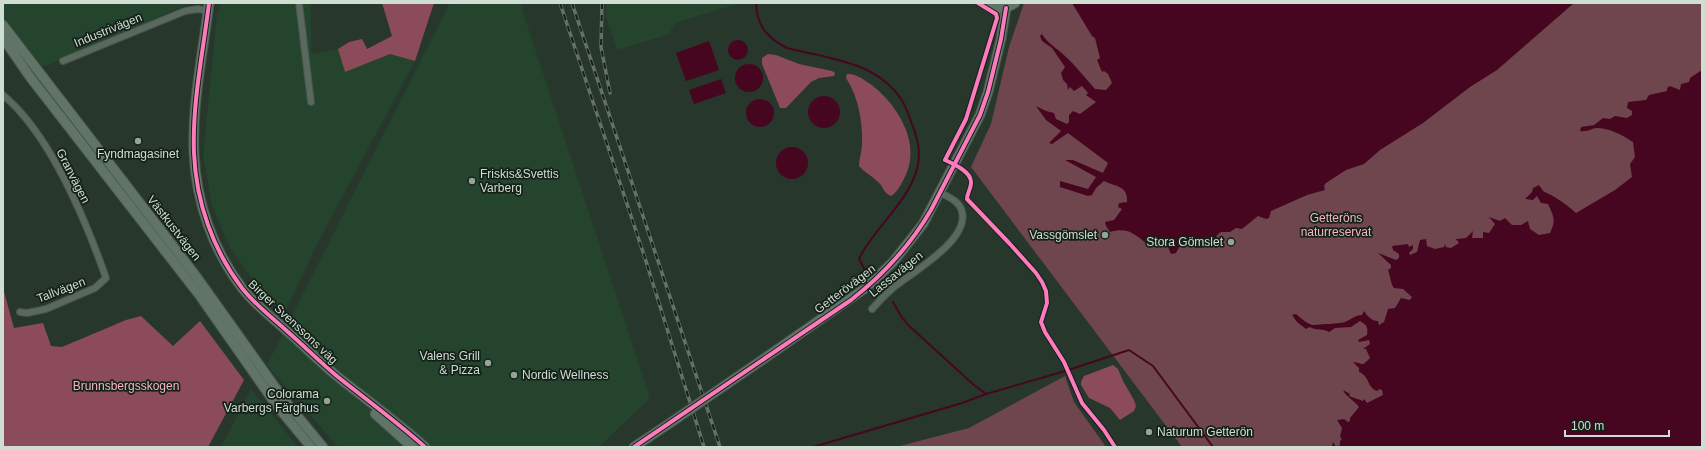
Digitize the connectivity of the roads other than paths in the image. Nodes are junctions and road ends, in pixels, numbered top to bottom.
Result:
1 (299, 3) edge
2 (984, 3) edge
3 (1015, 3) edge
4 (209, 7) edge
5 (1006, 8) junction
6 (3, 25) edge
7 (3, 38) edge
8 (63, 61) dead end
9 (3, 95) edge
10 (311, 102) dead end
11 (939, 192) junction
12 (106, 278) joint
13 (872, 309) dead end
14 (20, 312) dead end
15 (337, 376) junction
16 (311, 447) edge
17 (323, 447) edge
18 (412, 447) edge
19 (425, 447) edge
20 (634, 447) edge

1 - 10 street
2 - 5 street
3 - 5 street
4 - 8 street, Industrivägen
4 - 15 street, Birger Svenssons väg
5 - 11 street, Getterövägen
6 - 17 street, Västkustvägen
7 - 16 street, Västkustvägen
9 - 12 street, Granvägen
11 - 13 street, Lassavägen
11 - 20 street, Getterövägen, bridge
12 - 14 street, Tallvägen
15 - 18 street, Birger Svenssons väg
15 - 19 street, Birger Svenssons väg

